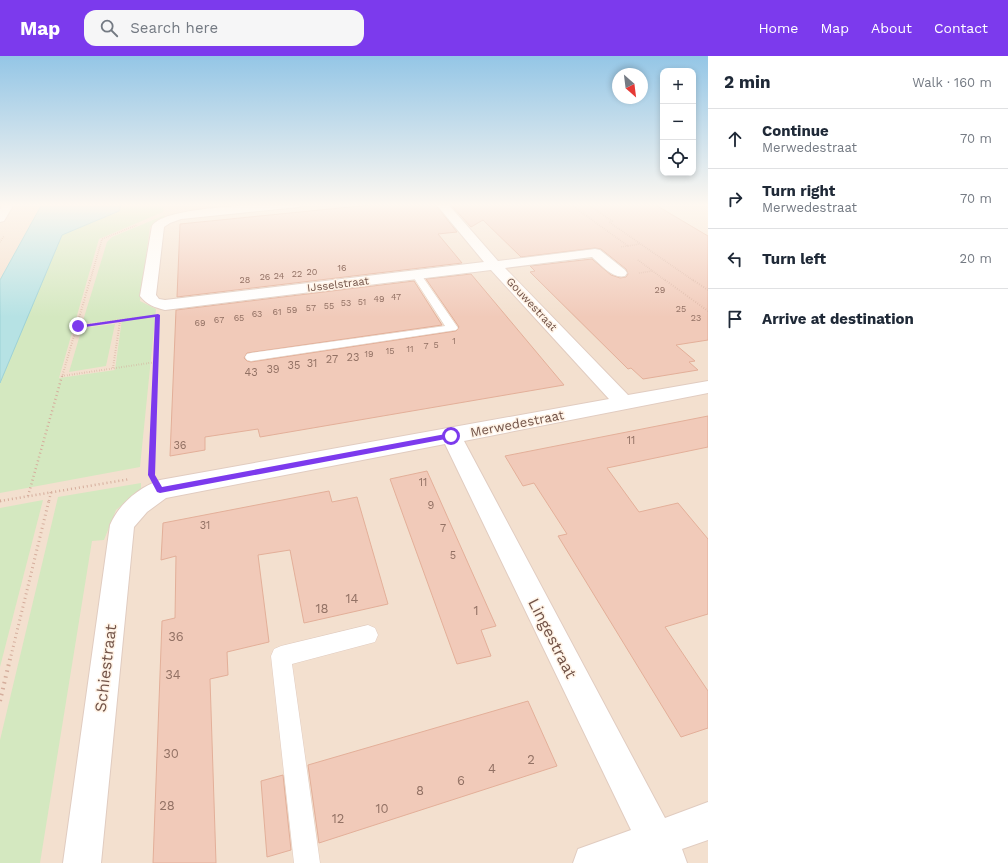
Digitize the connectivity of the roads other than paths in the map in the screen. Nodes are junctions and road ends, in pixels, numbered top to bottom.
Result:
1 (156, 242) edge
2 (474, 242) edge
3 (495, 266) junction
4 (620, 273) dead end
5 (417, 275) junction
6 (251, 356) dead end
7 (708, 387) edge
8 (624, 403) junction
9 (451, 436) junction
10 (156, 483) joint
11 (368, 635) dead end
12 (708, 821) edge
13 (662, 851) edge
14 (82, 863) edge
15 (307, 863) edge
16 (592, 863) edge

1 - 5 street, IJsselstraat
2 - 3 street, Gouwestraat
3 - 4 street, IJsselstraat
3 - 5 street, IJsselstraat
3 - 8 street, Gouwestraat
5 - 6 lane
7 - 8 street, Merwedestraat
8 - 9 street, Merwedestraat
9 - 10 street, Merwedestraat
9 - 13 street, Lingestraat
10 - 14 street, Schiestraat
11 - 15 lane
12 - 13 street
13 - 16 street

